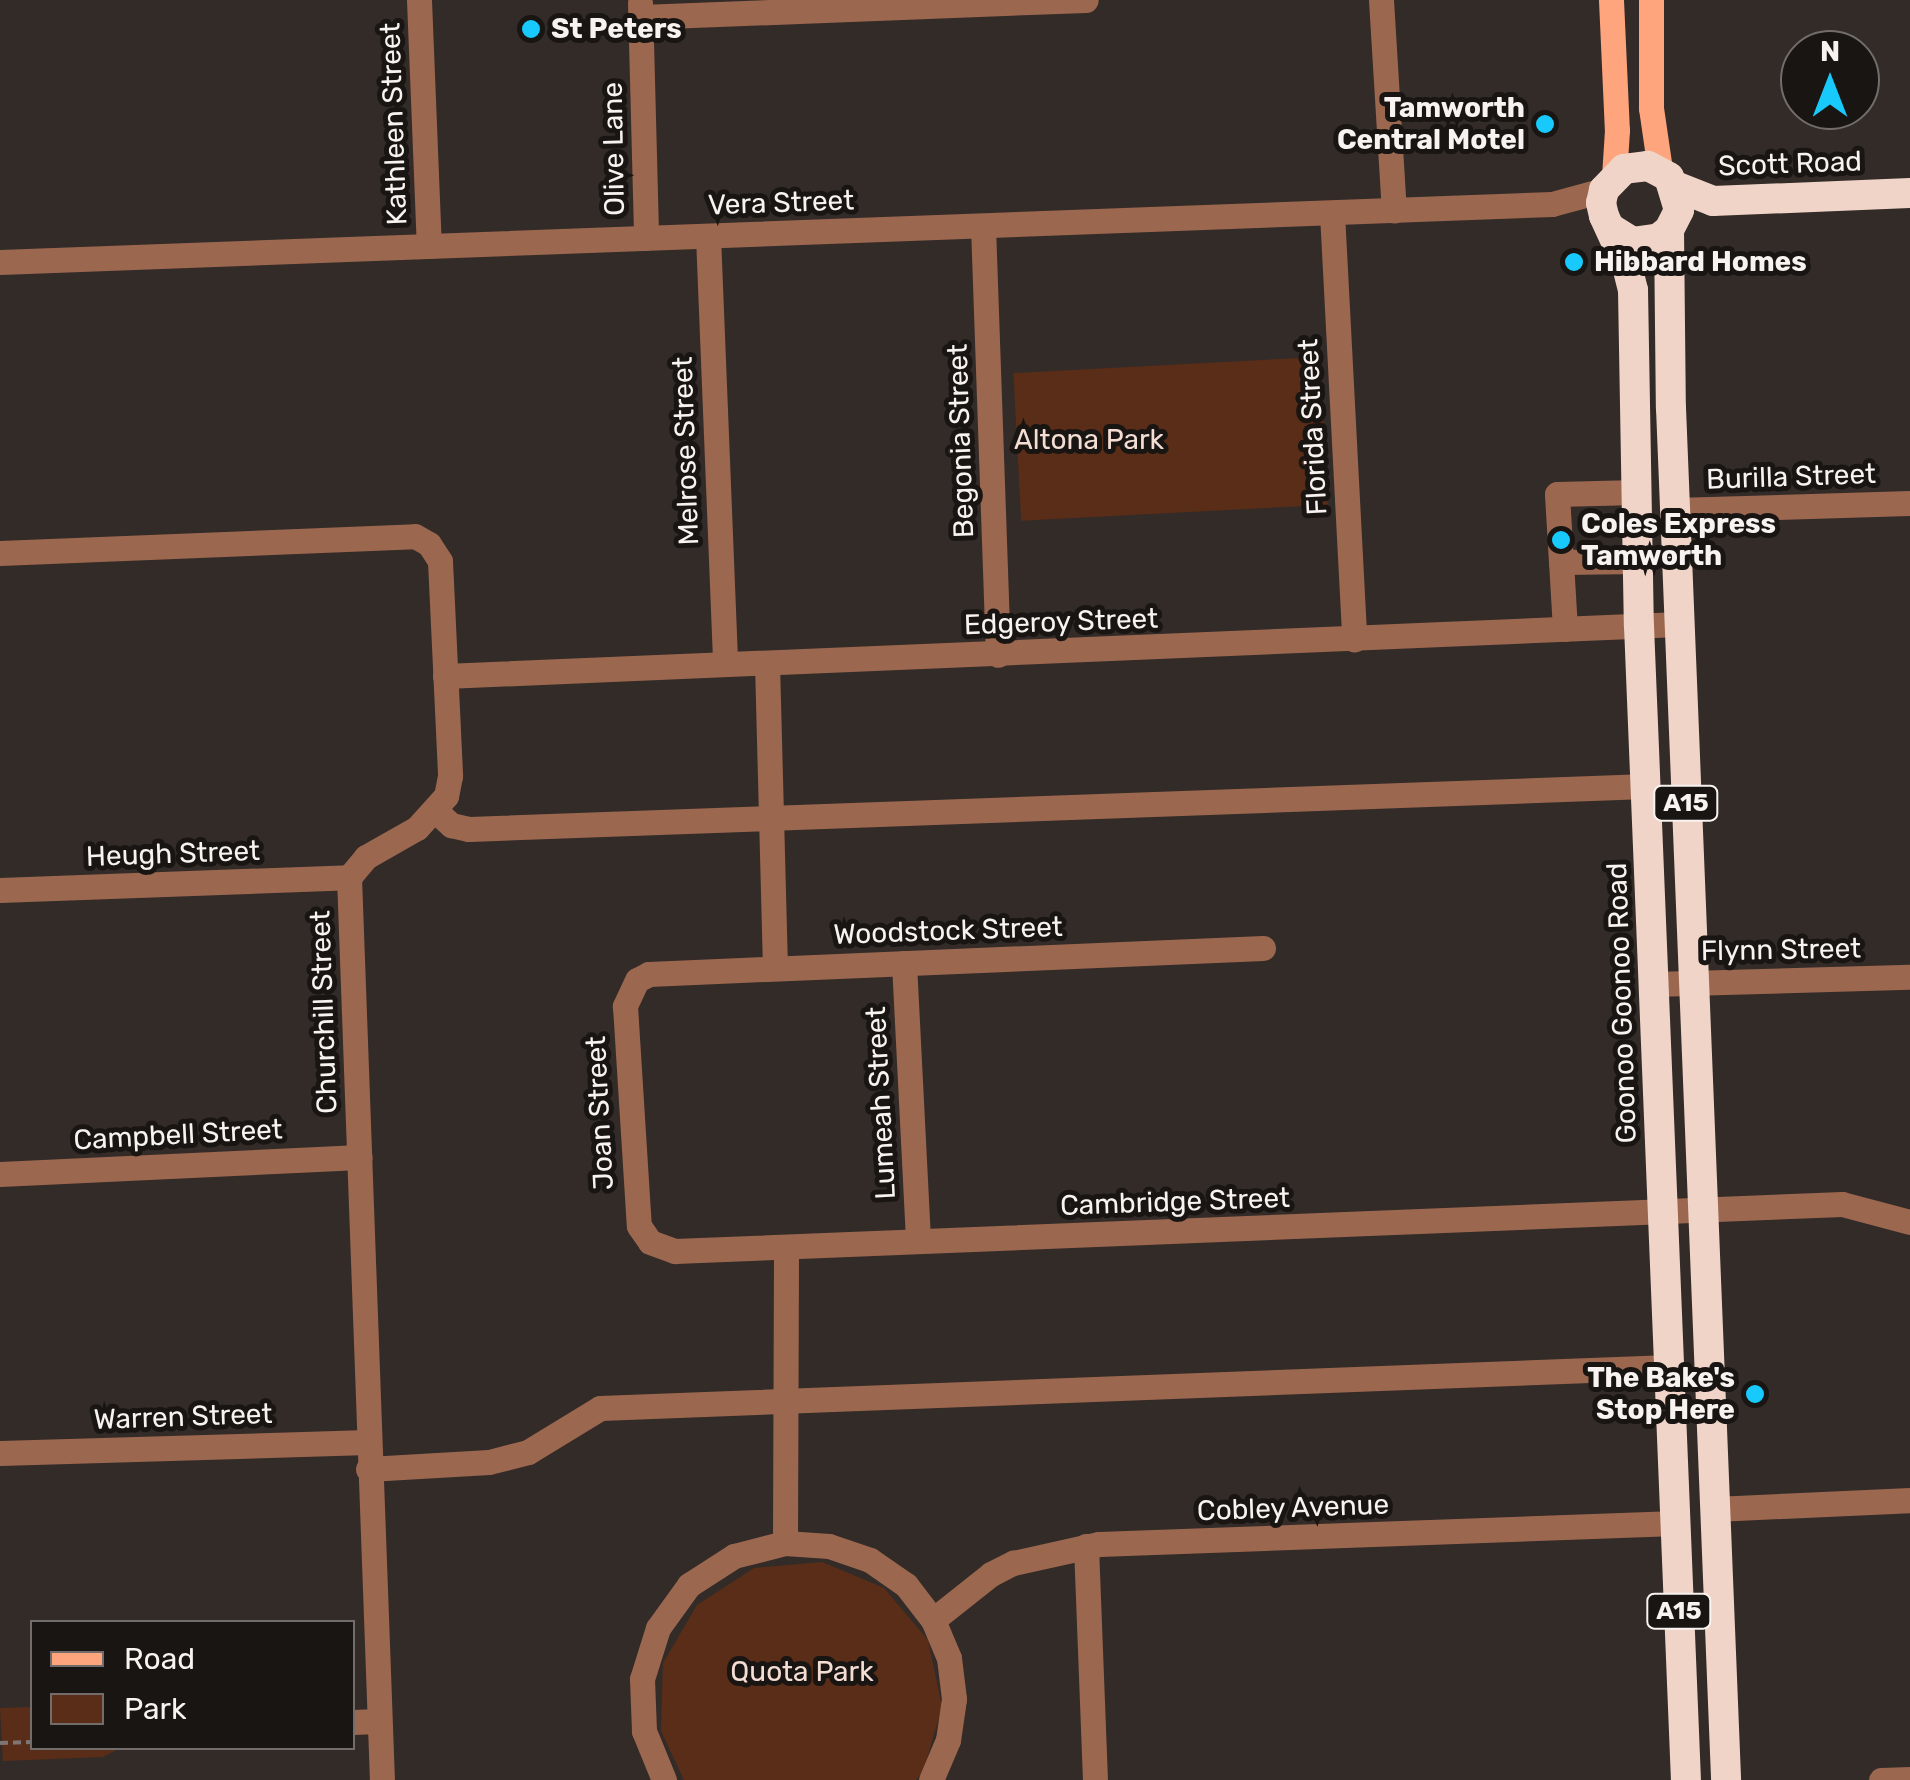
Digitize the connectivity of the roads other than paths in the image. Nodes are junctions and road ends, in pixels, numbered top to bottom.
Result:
1 (419, 0) edge
2 (1086, 0) edge
3 (1382, 0) edge
4 (1611, 0) edge
5 (1651, 0) edge
6 (641, 9) edge
7 (1668, 178) junction
8 (1910, 192) edge
9 (1608, 203) junction
10 (1394, 210) junction
11 (1910, 210) edge
12 (1332, 213) junction
13 (984, 226) junction
14 (1672, 227) junction
15 (708, 236) junction
16 (646, 238) junction
17 (429, 246) junction
18 (0, 262) edge
19 (1638, 492) junction
20 (1910, 503) edge
21 (1674, 510) junction
22 (0, 553) edge
23 (1638, 561) junction
24 (1561, 562) junction
25 (1679, 624) junction
26 (1639, 626) junction
27 (1565, 629) junction
28 (1354, 639) junction
29 (998, 655) junction
30 (766, 663) junction
31 (725, 664) junction
32 (446, 676) junction
33 (1646, 786) junction
34 (436, 811) junction
35 (769, 817) junction
36 (349, 878) junction
37 (0, 890) edge
38 (1263, 948) dead end
39 (904, 962) junction
40 (775, 967) junction
41 (1910, 977) edge
42 (637, 980) joint
43 (1694, 983) junction
44 (1653, 984) junction
45 (360, 1157) junction
46 (0, 1174) edge
47 (1703, 1210) junction
48 (1664, 1213) junction
49 (1910, 1222) edge
50 (918, 1241) junction
51 (650, 1242) joint
52 (786, 1247) junction
53 (1669, 1367) junction
54 (786, 1401) junction
55 (368, 1442) junction
56 (0, 1453) edge
57 (368, 1469) junction
58 (1910, 1500) edge
59 (1714, 1509) junction
60 (1676, 1523) junction
61 (785, 1543) junction
62 (1086, 1546) junction
63 (933, 1620) junction
64 (380, 1721) junction
65 (355, 1722) edge
66 (1910, 1779) edge
67 (382, 1780) edge
68 (664, 1780) edge
69 (933, 1780) edge
70 (1095, 1780) edge
71 (1686, 1780) edge
72 (1726, 1780) edge
73 (1881, 1780) edge

1 - 17 street, Kathleen Street
2 - 6 street
3 - 10 street
4 - 9 main road, Goonoo Goonoo Road
5 - 7 main road
6 - 16 street, Olive Lane
7 - 8 highway, Scott Road
7 - 9 highway
7 - 14 highway, A15
9 - 10 street, Vera Street
9 - 14 highway
9 - 19 highway, Goonoo Goonoo Road / A15
10 - 12 street, Vera Street
11 - 14 highway, Scott Road
12 - 13 street, Vera Street
12 - 28 street, Florida Street
13 - 15 street, Vera Street
13 - 29 street, Begonia Street
14 - 21 highway, A15
15 - 16 street, Vera Street
15 - 31 street, Melrose Street
16 - 17 street, Vera Street
17 - 18 street, Vera Street
19 - 23 highway, Goonoo Goonoo Road / A15
19 - 24 street
20 - 21 street, Burilla Street
21 - 25 highway, A15
22 - 32 street
23 - 24 street
23 - 26 highway, Goonoo Goonoo Road / A15
24 - 27 street
25 - 26 street, Edgeroy Street
25 - 43 highway, A15
26 - 27 street, Edgeroy Street
26 - 33 highway, Goonoo Goonoo Road / A15
27 - 28 street, Edgeroy Street
28 - 29 street, Edgeroy Street
29 - 30 street, Edgeroy Street
30 - 31 street, Edgeroy Street
30 - 35 street
31 - 32 street, Edgeroy Street
32 - 34 street
33 - 35 street
33 - 44 highway, Goonoo Goonoo Road / A15
34 - 35 street
34 - 36 street, Churchill Street
35 - 40 street
36 - 37 street, Heugh Street
36 - 45 street, Churchill Street
38 - 39 street, Woodstock Street
39 - 40 street, Woodstock Street
39 - 50 street, Lumeah Street
40 - 42 street, Woodstock Street
41 - 43 street, Flynn Street
42 - 51 street, Joan Street
43 - 44 street, Flynn Street
43 - 47 highway, A15
44 - 48 highway, Goonoo Goonoo Road / A15
45 - 46 street, Campbell Street
45 - 55 street, Churchill Street
47 - 48 street, Cambridge Street
47 - 49 street, Cambridge Street
47 - 59 highway, A15
48 - 50 street, Cambridge Street
48 - 53 highway, Goonoo Goonoo Road / A15
50 - 52 street, Cambridge Street
51 - 52 street, Cambridge Street
52 - 54 street
53 - 54 street
53 - 60 highway, Goonoo Goonoo Road / A15
54 - 57 street
54 - 61 street
55 - 56 street, Warren Street
55 - 57 street, Churchill Street
57 - 64 street, Churchill Street
58 - 59 street
59 - 72 highway, A15
60 - 62 street, Cobley Avenue
60 - 71 highway, Goonoo Goonoo Road / A15
61 - 63 street
61 - 68 street
62 - 63 street, Cobley Avenue
62 - 70 street
63 - 69 street
64 - 65 street
64 - 67 street, Churchill Street
66 - 73 street

